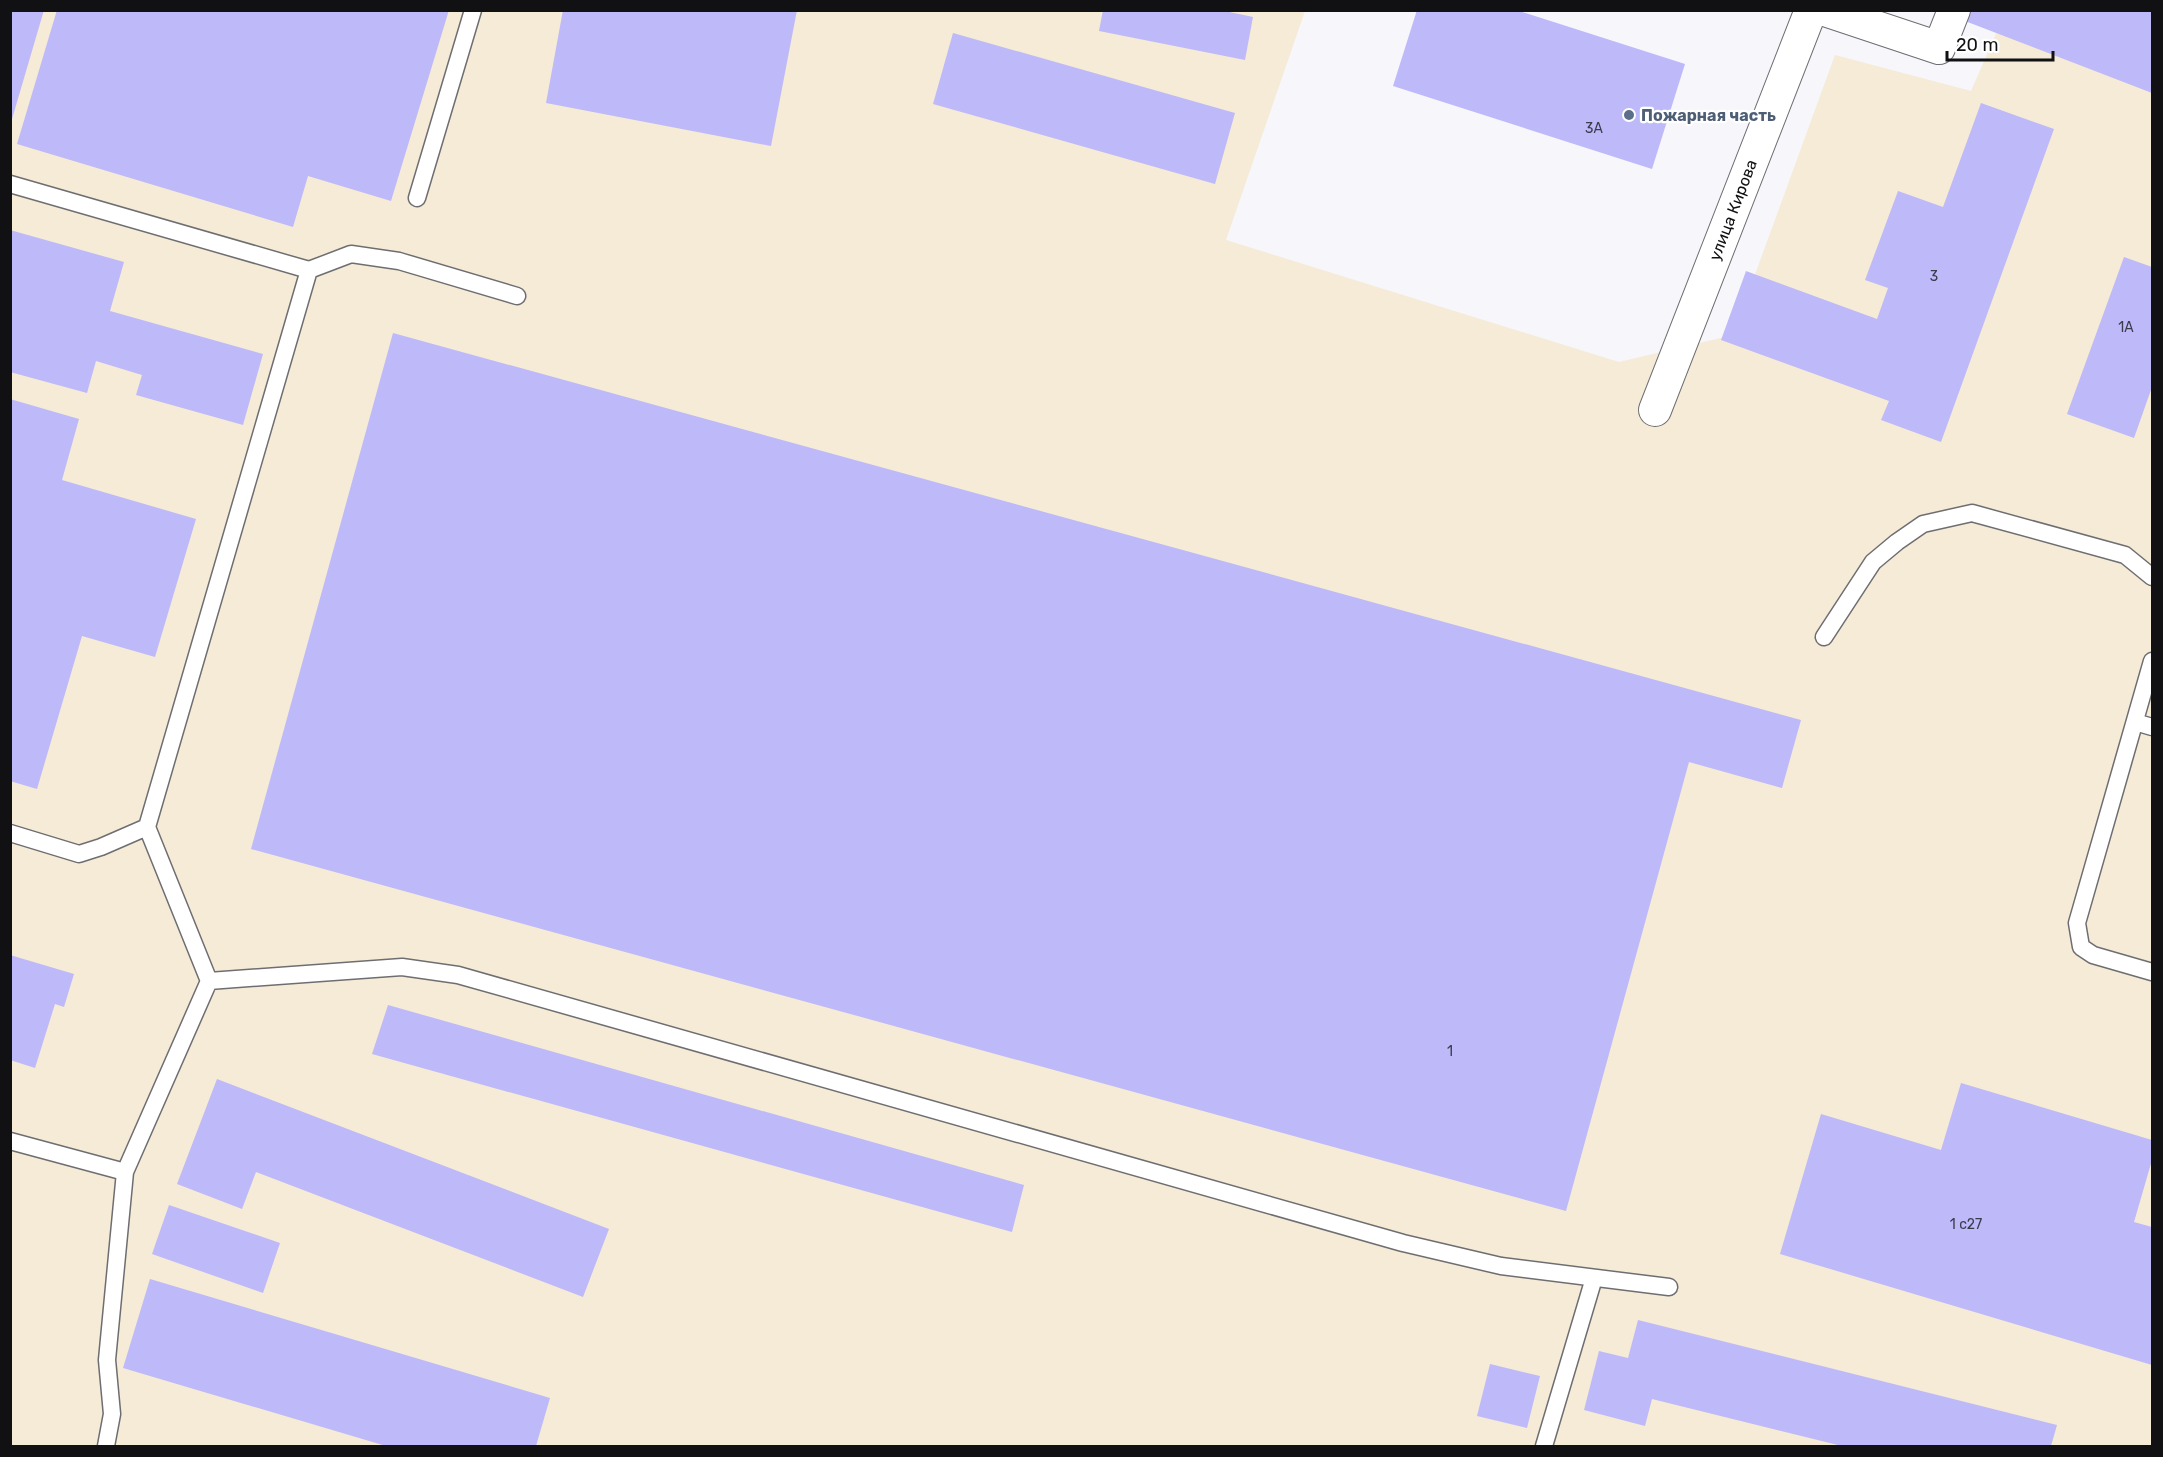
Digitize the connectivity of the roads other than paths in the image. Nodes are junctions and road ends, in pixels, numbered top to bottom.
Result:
1 (473, 10) edge
2 (1811, 10) edge
3 (1825, 10) edge
4 (1954, 10) edge
5 (10, 184) edge
6 (417, 198) dead end
7 (309, 270) junction
8 (517, 296) dead end
9 (1655, 410) dead end
10 (2152, 577) edge
11 (1824, 637) dead end
12 (2152, 662) edge
13 (2135, 722) junction
14 (2152, 727) edge
15 (147, 827) junction
16 (10, 833) edge
17 (2152, 972) edge
18 (209, 981) junction
19 (10, 1140) edge
20 (125, 1172) junction
21 (1594, 1278) junction
22 (1669, 1287) dead end
23 (106, 1446) edge
24 (1544, 1446) edge

1 - 6 lane
2 - 9 street, улица Кирова
3 - 4 street
5 - 7 lane
7 - 8 lane
7 - 15 lane
10 - 11 lane
12 - 13 lane
13 - 14 lane
13 - 17 lane
15 - 16 lane
15 - 18 lane
18 - 20 lane
18 - 21 lane
19 - 20 lane
20 - 23 lane
21 - 22 lane
21 - 24 lane

